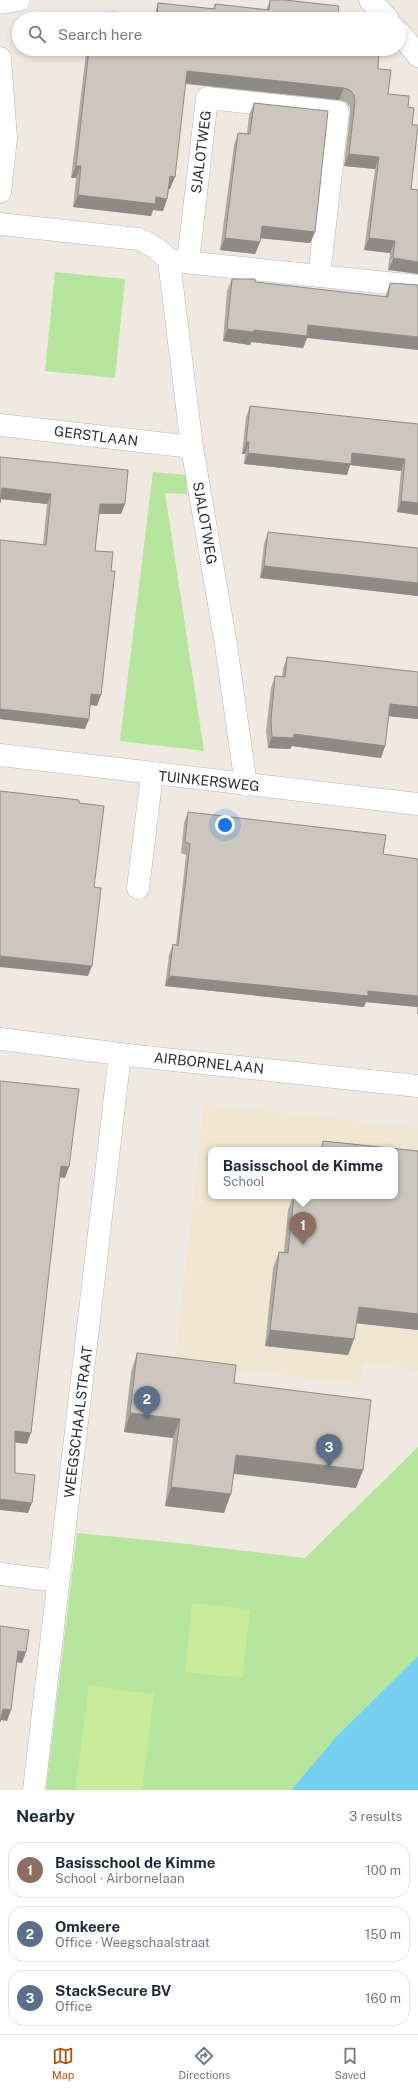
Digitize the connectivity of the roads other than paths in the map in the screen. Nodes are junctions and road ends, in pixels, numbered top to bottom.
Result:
1 (19, 0) edge
2 (370, 0) edge
3 (0, 3) edge
4 (381, 12) edge
5 (406, 41) edge
6 (418, 56) edge
7 (0, 58) edge
8 (0, 192) edge
9 (0, 224) edge
10 (178, 262) junction
11 (319, 276) junction
12 (418, 286) edge
13 (0, 425) edge
14 (192, 447) junction
15 (0, 755) edge
16 (152, 774) junction
17 (246, 785) junction
18 (418, 804) edge
19 (138, 888) dead end
20 (0, 1039) edge
21 (120, 1054) junction
22 (418, 1086) edge
23 (0, 1574) edge
24 (58, 1581) junction
25 (34, 1790) edge

1 - 3 street
2 - 4 street
5 - 6 street
7 - 8 street
9 - 10 street
10 - 11 street
10 - 11 street, SJALOTWEG
10 - 14 street, SJALOTWEG
11 - 12 street
13 - 14 street, GERSTLAAN
14 - 17 street, SJALOTWEG
15 - 16 street, TUINKERSWEG
16 - 17 street, TUINKERSWEG
16 - 19 street
17 - 18 street, TUINKERSWEG
20 - 21 street, AIRBORNELAAN
21 - 22 street, AIRBORNELAAN
21 - 24 street, WEEGSCHAALSTRAAT
23 - 24 street
24 - 25 street, WEEGSCHAALSTRAAT

